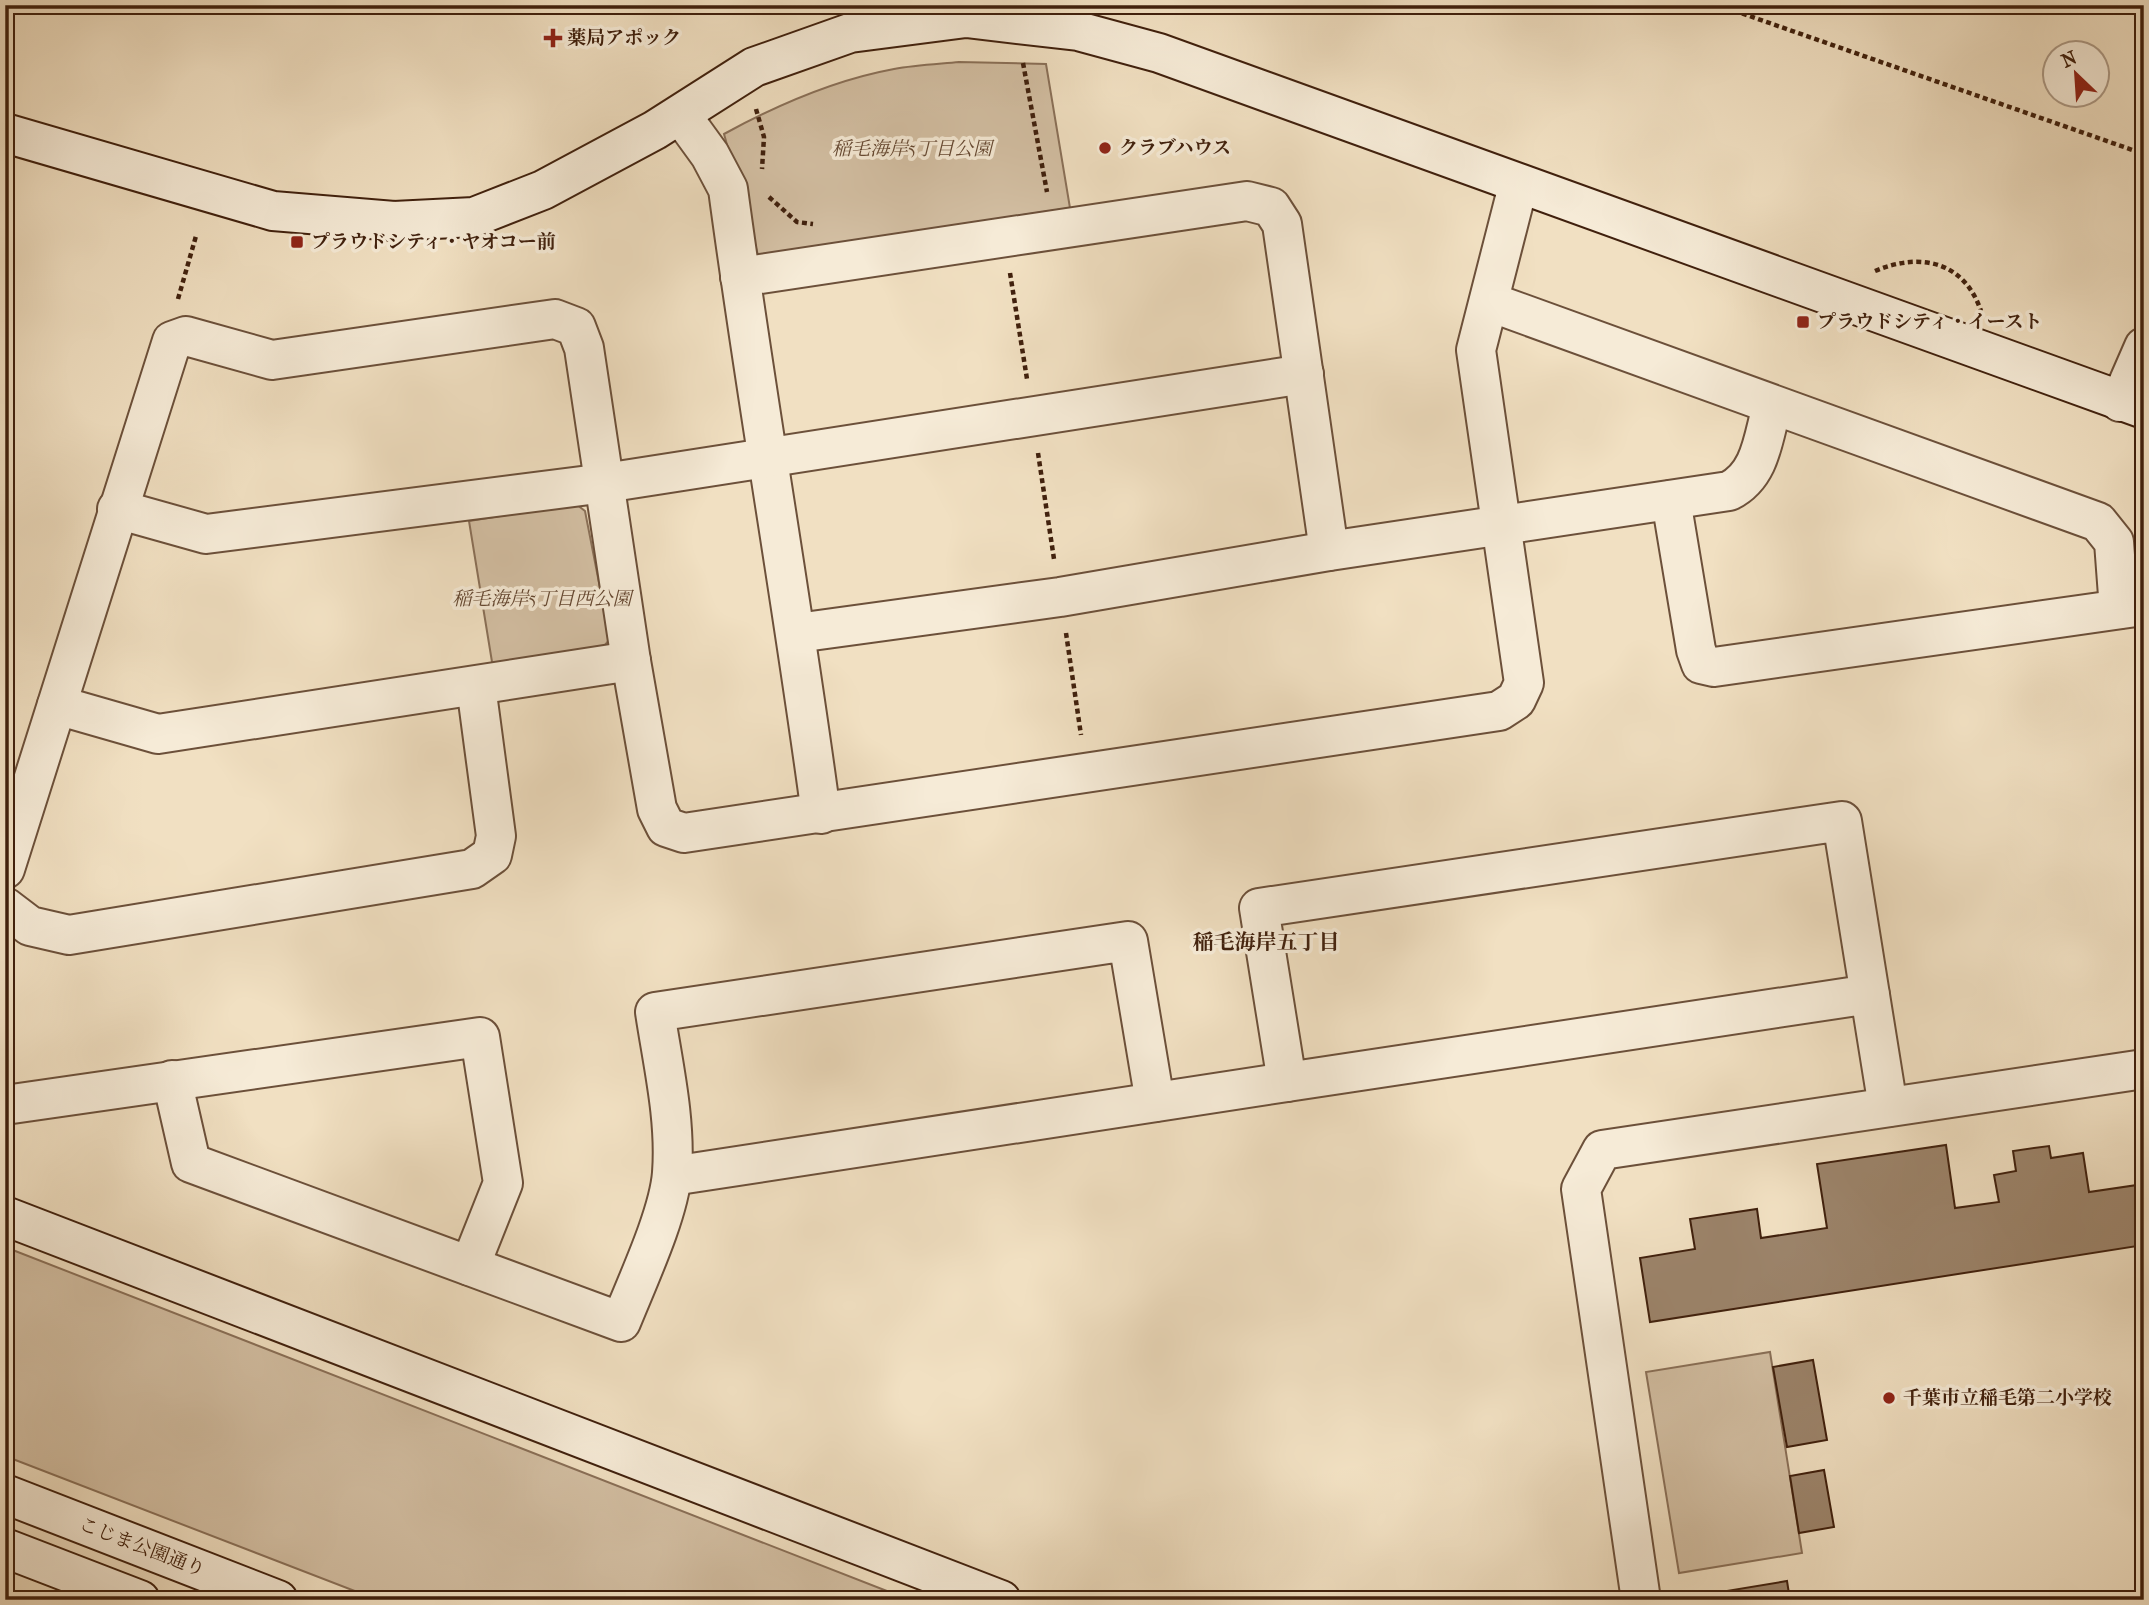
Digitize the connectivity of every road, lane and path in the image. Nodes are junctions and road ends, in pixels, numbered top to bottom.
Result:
1 (1718, 5) edge
2 (1021, 51) dead end
3 (756, 108) dead end
4 (681, 115) junction
5 (5, 133) edge
6 (2144, 154) edge
7 (761, 178) dead end
8 (1518, 186) junction
9 (765, 188) dead end
10 (1046, 189) junction
11 (1032, 191) dead end
12 (825, 222) dead end
13 (1054, 230) junction
14 (196, 236) dead end
15 (1004, 238) junction
16 (740, 277) junction
17 (1866, 278) dead end
18 (1490, 302) junction
19 (1985, 321) dead end
20 (178, 339) junction
21 (2144, 347) edge
22 (1304, 374) junction
23 (1772, 406) junction
24 (2132, 406) edge
25 (1032, 415) junction
26 (766, 456) junction
27 (605, 483) junction
28 (1671, 500) junction
29 (117, 509) junction
30 (1502, 526) junction
31 (1329, 551) junction
32 (1060, 597) junction
33 (2131, 607) edge
34 (797, 633) junction
35 (631, 661) junction
36 (476, 686) junction
37 (57, 705) junction
38 (1087, 774) junction
39 (821, 814) junction
40 (5, 869) edge
41 (5, 907) edge
42 (1870, 994) junction
43 (2144, 1069) edge
44 (172, 1080) junction
45 (1287, 1082) junction
46 (1156, 1102) junction
47 (5, 1105) edge
48 (1888, 1107) junction
49 (672, 1176) junction
50 (5, 1216) edge
51 (470, 1266) junction
52 (5, 1494) edge
53 (5, 1548) edge
54 (140, 1600) edge
55 (278, 1600) edge
56 (1001, 1600) edge
57 (1642, 1600) edge

1 - 6 path
2 - 10 path
3 - 7 path
4 - 5 street
4 - 8 street
4 - 16 street
8 - 18 street
8 - 24 street
9 - 12 path
10 - 11 path
10 - 13 path
13 - 15 street
13 - 22 street
14 - 20 path
15 - 16 street
15 - 25 path
16 - 26 street
17 - 19 path
18 - 23 street
18 - 30 street
20 - 27 street
20 - 29 street
21 - 24 street
22 - 25 street
22 - 31 street
23 - 28 street
23 - 33 street
25 - 26 street
25 - 32 path
26 - 27 street
26 - 34 street
27 - 29 street
27 - 35 street
28 - 30 street
28 - 33 street
29 - 37 street
30 - 31 street
30 - 38 street
31 - 32 street
32 - 34 street
32 - 38 path
34 - 39 street
35 - 36 street
35 - 39 street
36 - 37 street
36 - 41 street
37 - 40 street
38 - 39 street
42 - 45 street
42 - 45 street
42 - 48 street
43 - 48 street
44 - 47 street
44 - 51 street
44 - 51 street
45 - 46 street
46 - 49 street
46 - 49 street
48 - 57 street
49 - 51 street
50 - 56 street
52 - 55 street, こじま公園通り
53 - 54 street

